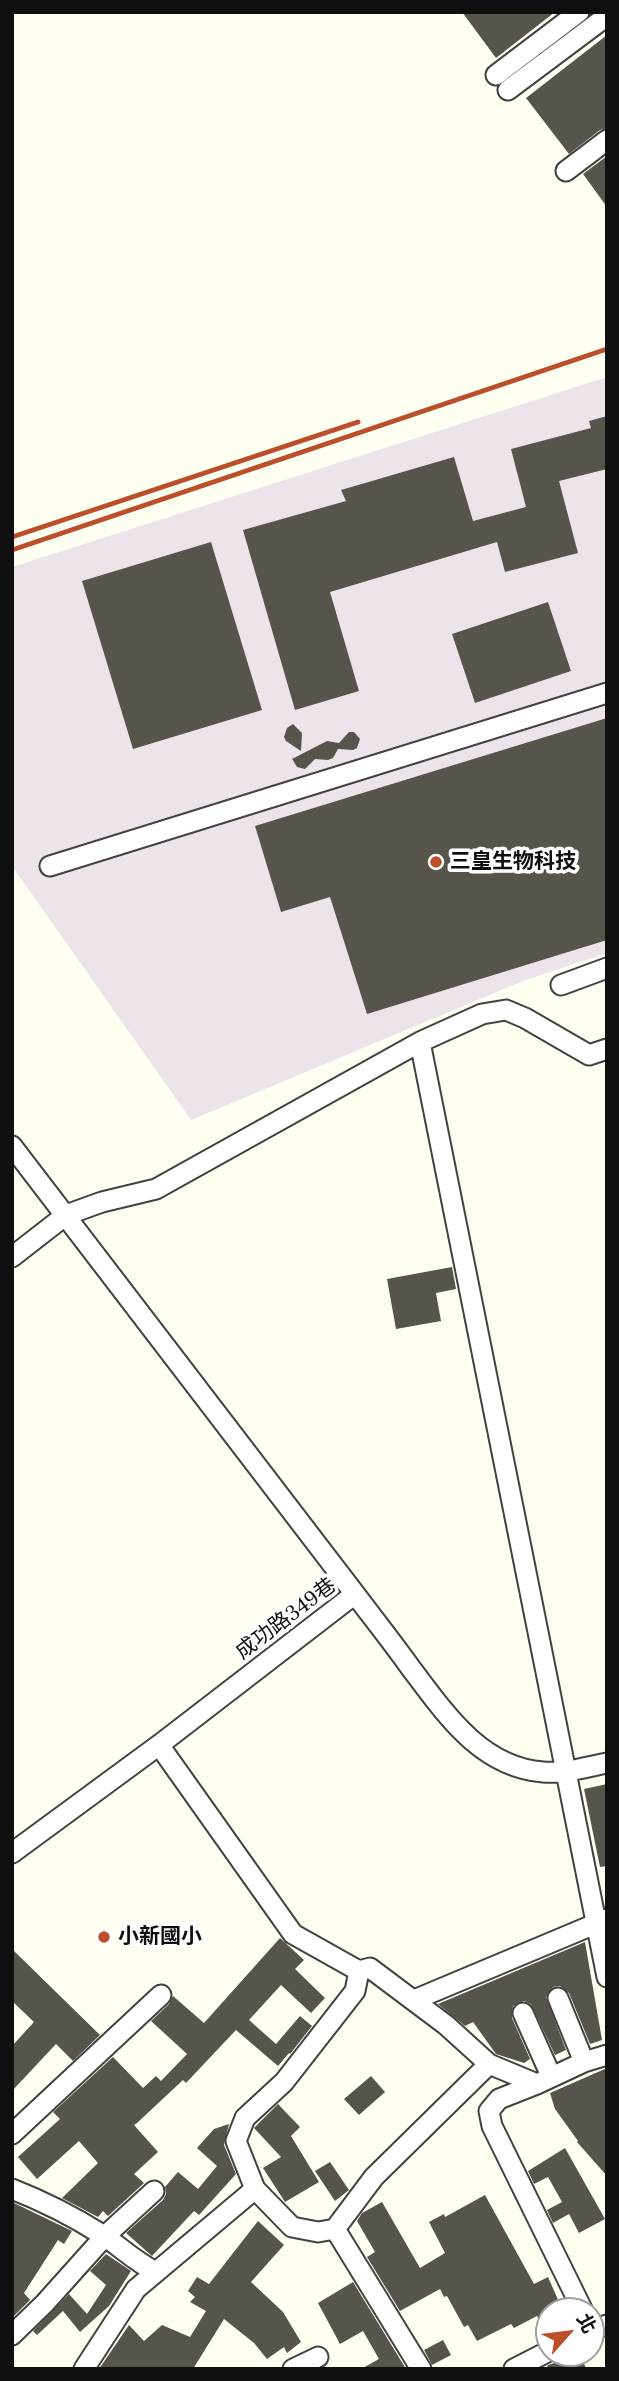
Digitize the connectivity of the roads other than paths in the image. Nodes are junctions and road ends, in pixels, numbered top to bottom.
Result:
1 (579, 12) edge
2 (607, 16) edge
3 (607, 140) edge
4 (566, 171) dead end
5 (607, 693) edge
6 (50, 866) dead end
7 (607, 968) edge
8 (561, 985) dead end
9 (420, 1042) junction
10 (607, 1049) edge
11 (12, 1146) edge
12 (66, 1215) junction
13 (12, 1256) edge
14 (355, 1594) junction
15 (159, 1745) junction
16 (607, 1763) edge
17 (564, 1772) junction
18 (12, 1853) edge
19 (601, 1921) edge
20 (359, 1971) junction
21 (607, 1978) edge
22 (161, 1995) dead end
23 (558, 1998) dead end
24 (414, 2000) junction
25 (523, 2013) dead end
26 (607, 2055) edge
27 (584, 2062) junction
28 (489, 2064) junction
29 (544, 2080) junction
30 (12, 2134) edge
31 (12, 2189) edge
32 (255, 2189) junction
33 (154, 2191) dead end
34 (335, 2230) junction
35 (105, 2236) junction
36 (156, 2272) junction
37 (576, 2297) edge
38 (12, 2334) edge
39 (318, 2357) dead end
40 (535, 2358) edge
41 (84, 2369) edge
42 (293, 2369) edge
43 (421, 2369) edge
44 (514, 2369) edge

1 - 2 street
3 - 4 street
5 - 6 street
7 - 8 street
9 - 10 street
9 - 12 street
9 - 17 street
11 - 12 street
12 - 13 street
12 - 14 street
14 - 15 street, 成功路349巷
14 - 17 street, 成功路349巷
15 - 18 street, 成功路349巷
15 - 20 street
16 - 17 street, 成功路349巷
17 - 19 street
19 - 21 street
19 - 24 street
20 - 24 street
20 - 32 street
22 - 30 street
23 - 27 street
24 - 28 street
25 - 29 street
26 - 27 street
27 - 29 street
28 - 29 street
28 - 34 street
29 - 37 street
31 - 35 street
32 - 34 street
32 - 36 street
33 - 35 street
34 - 43 street
35 - 36 street
35 - 38 street
36 - 41 street
39 - 42 street
40 - 44 street

